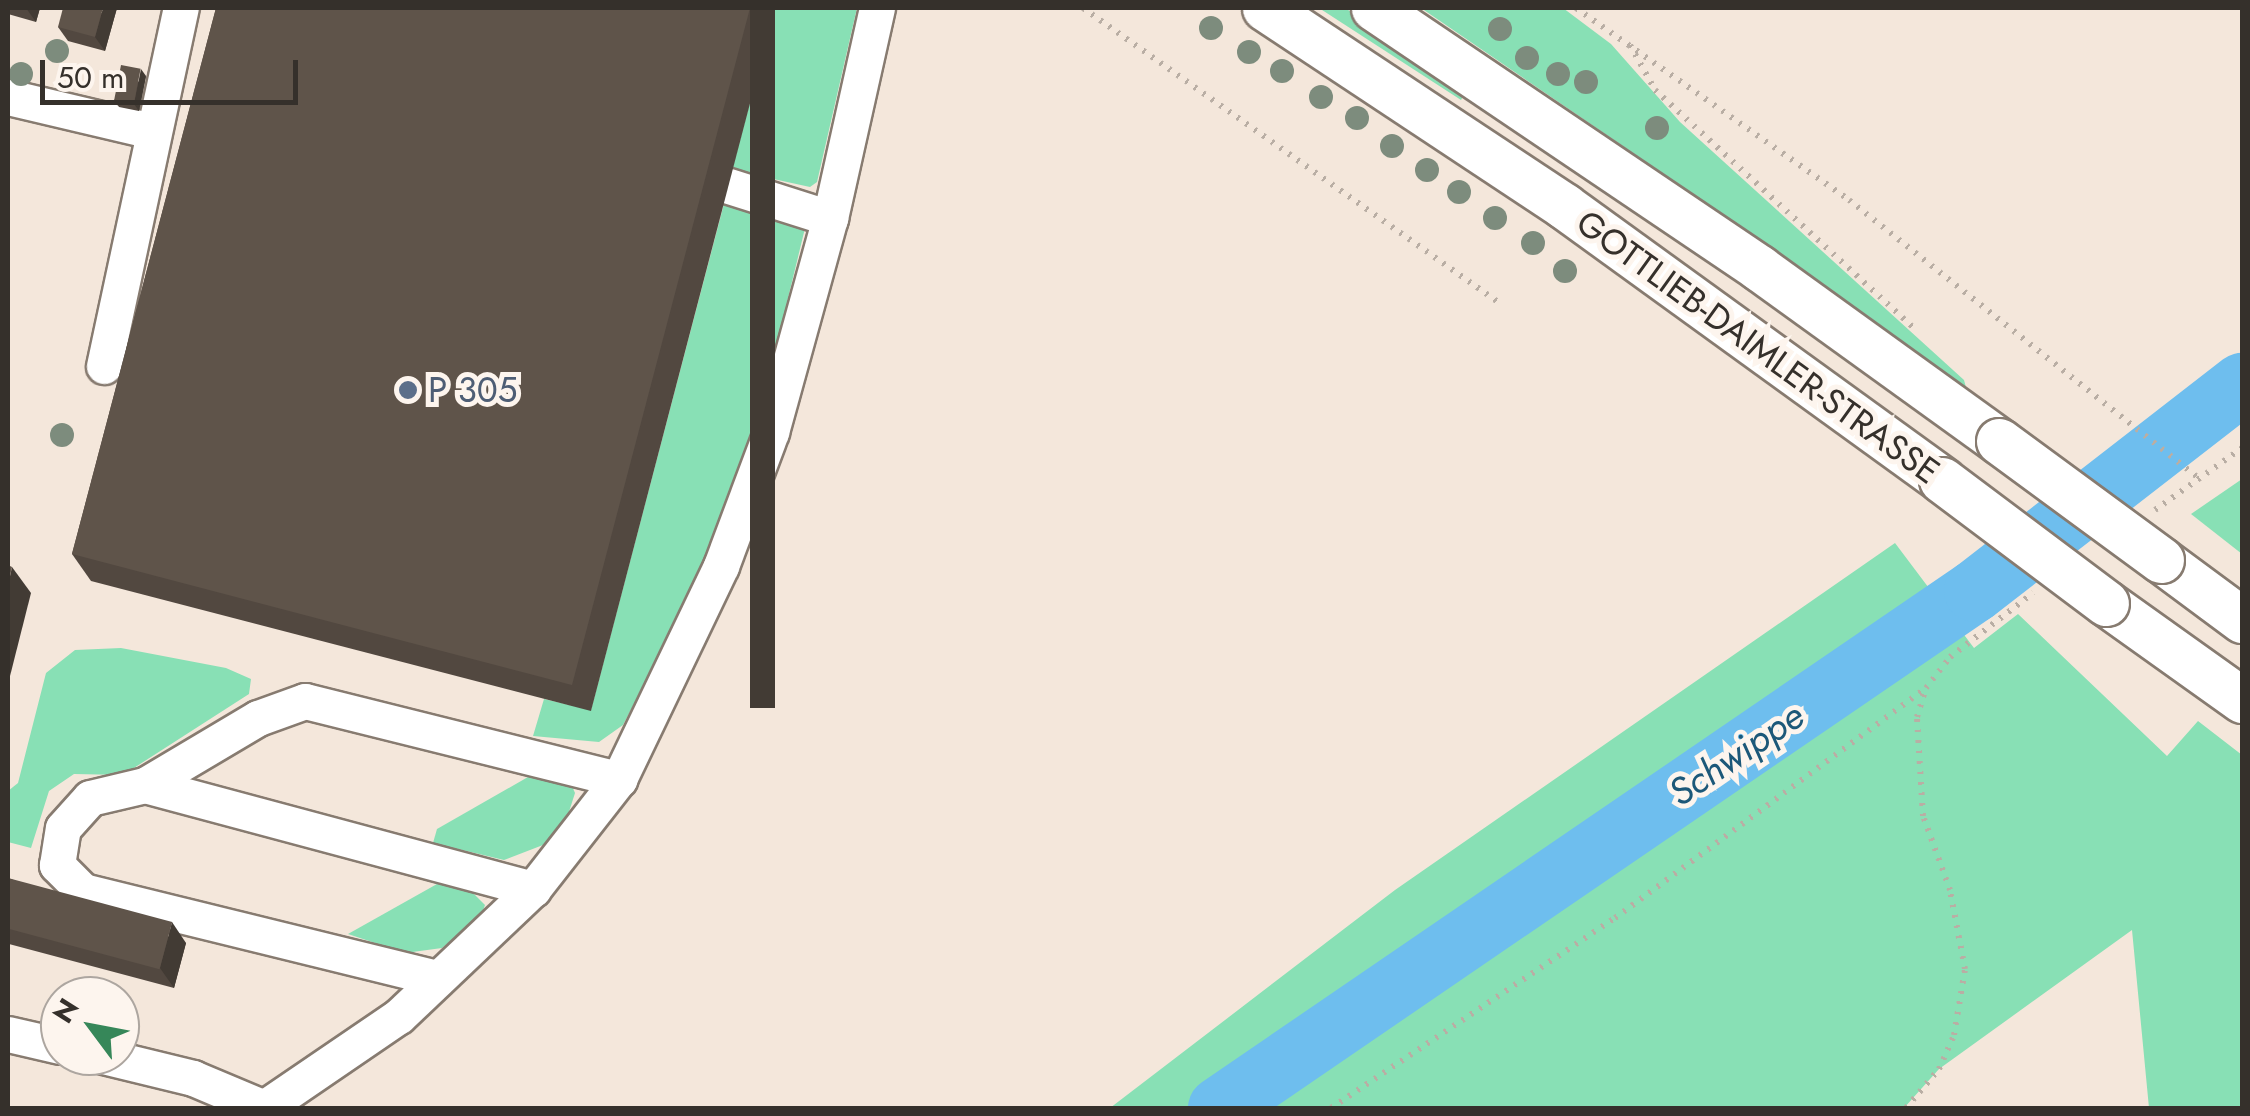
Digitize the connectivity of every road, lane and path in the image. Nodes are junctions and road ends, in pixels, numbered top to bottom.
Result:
1 (181, 8) edge
2 (877, 8) edge
3 (1083, 8) edge
4 (1264, 8) edge
5 (1374, 8) edge
6 (1576, 8) edge
7 (1630, 45) junction
8 (8, 97) edge
9 (152, 131) junction
10 (728, 186) dead end
11 (830, 218) junction
12 (1498, 302) dead end
13 (1918, 332) dead end
14 (104, 366) dead end
15 (2242, 448) edge
16 (2199, 478) junction
17 (2148, 514) dead end
18 (2039, 590) dead end
19 (2242, 620) edge
20 (1926, 688) junction
21 (2242, 700) edge
22 (619, 779) junction
23 (145, 785) junction
24 (533, 889) junction
25 (437, 978) junction
26 (8, 1034) edge
27 (40, 1041) edge
28 (140, 1065) edge
29 (1331, 1108) edge
30 (1906, 1108) edge

1 - 9 lane
2 - 11 lane
3 - 12 path
4 - 21 main road, GOTTLIEB-DAIMLER-STRASSE, bridge
5 - 19 main road, GOTTLIEB-DAIMLER-STRASSE, bridge
6 - 7 path
7 - 13 path
7 - 16 path
8 - 9 lane
9 - 14 lane
10 - 11 lane
11 - 22 lane
15 - 16 path
16 - 17 path
18 - 20 path
20 - 29 path
20 - 30 path
22 - 23 lane
22 - 24 lane
23 - 24 lane
23 - 25 lane
24 - 25 lane
25 - 28 lane
26 - 27 lane

